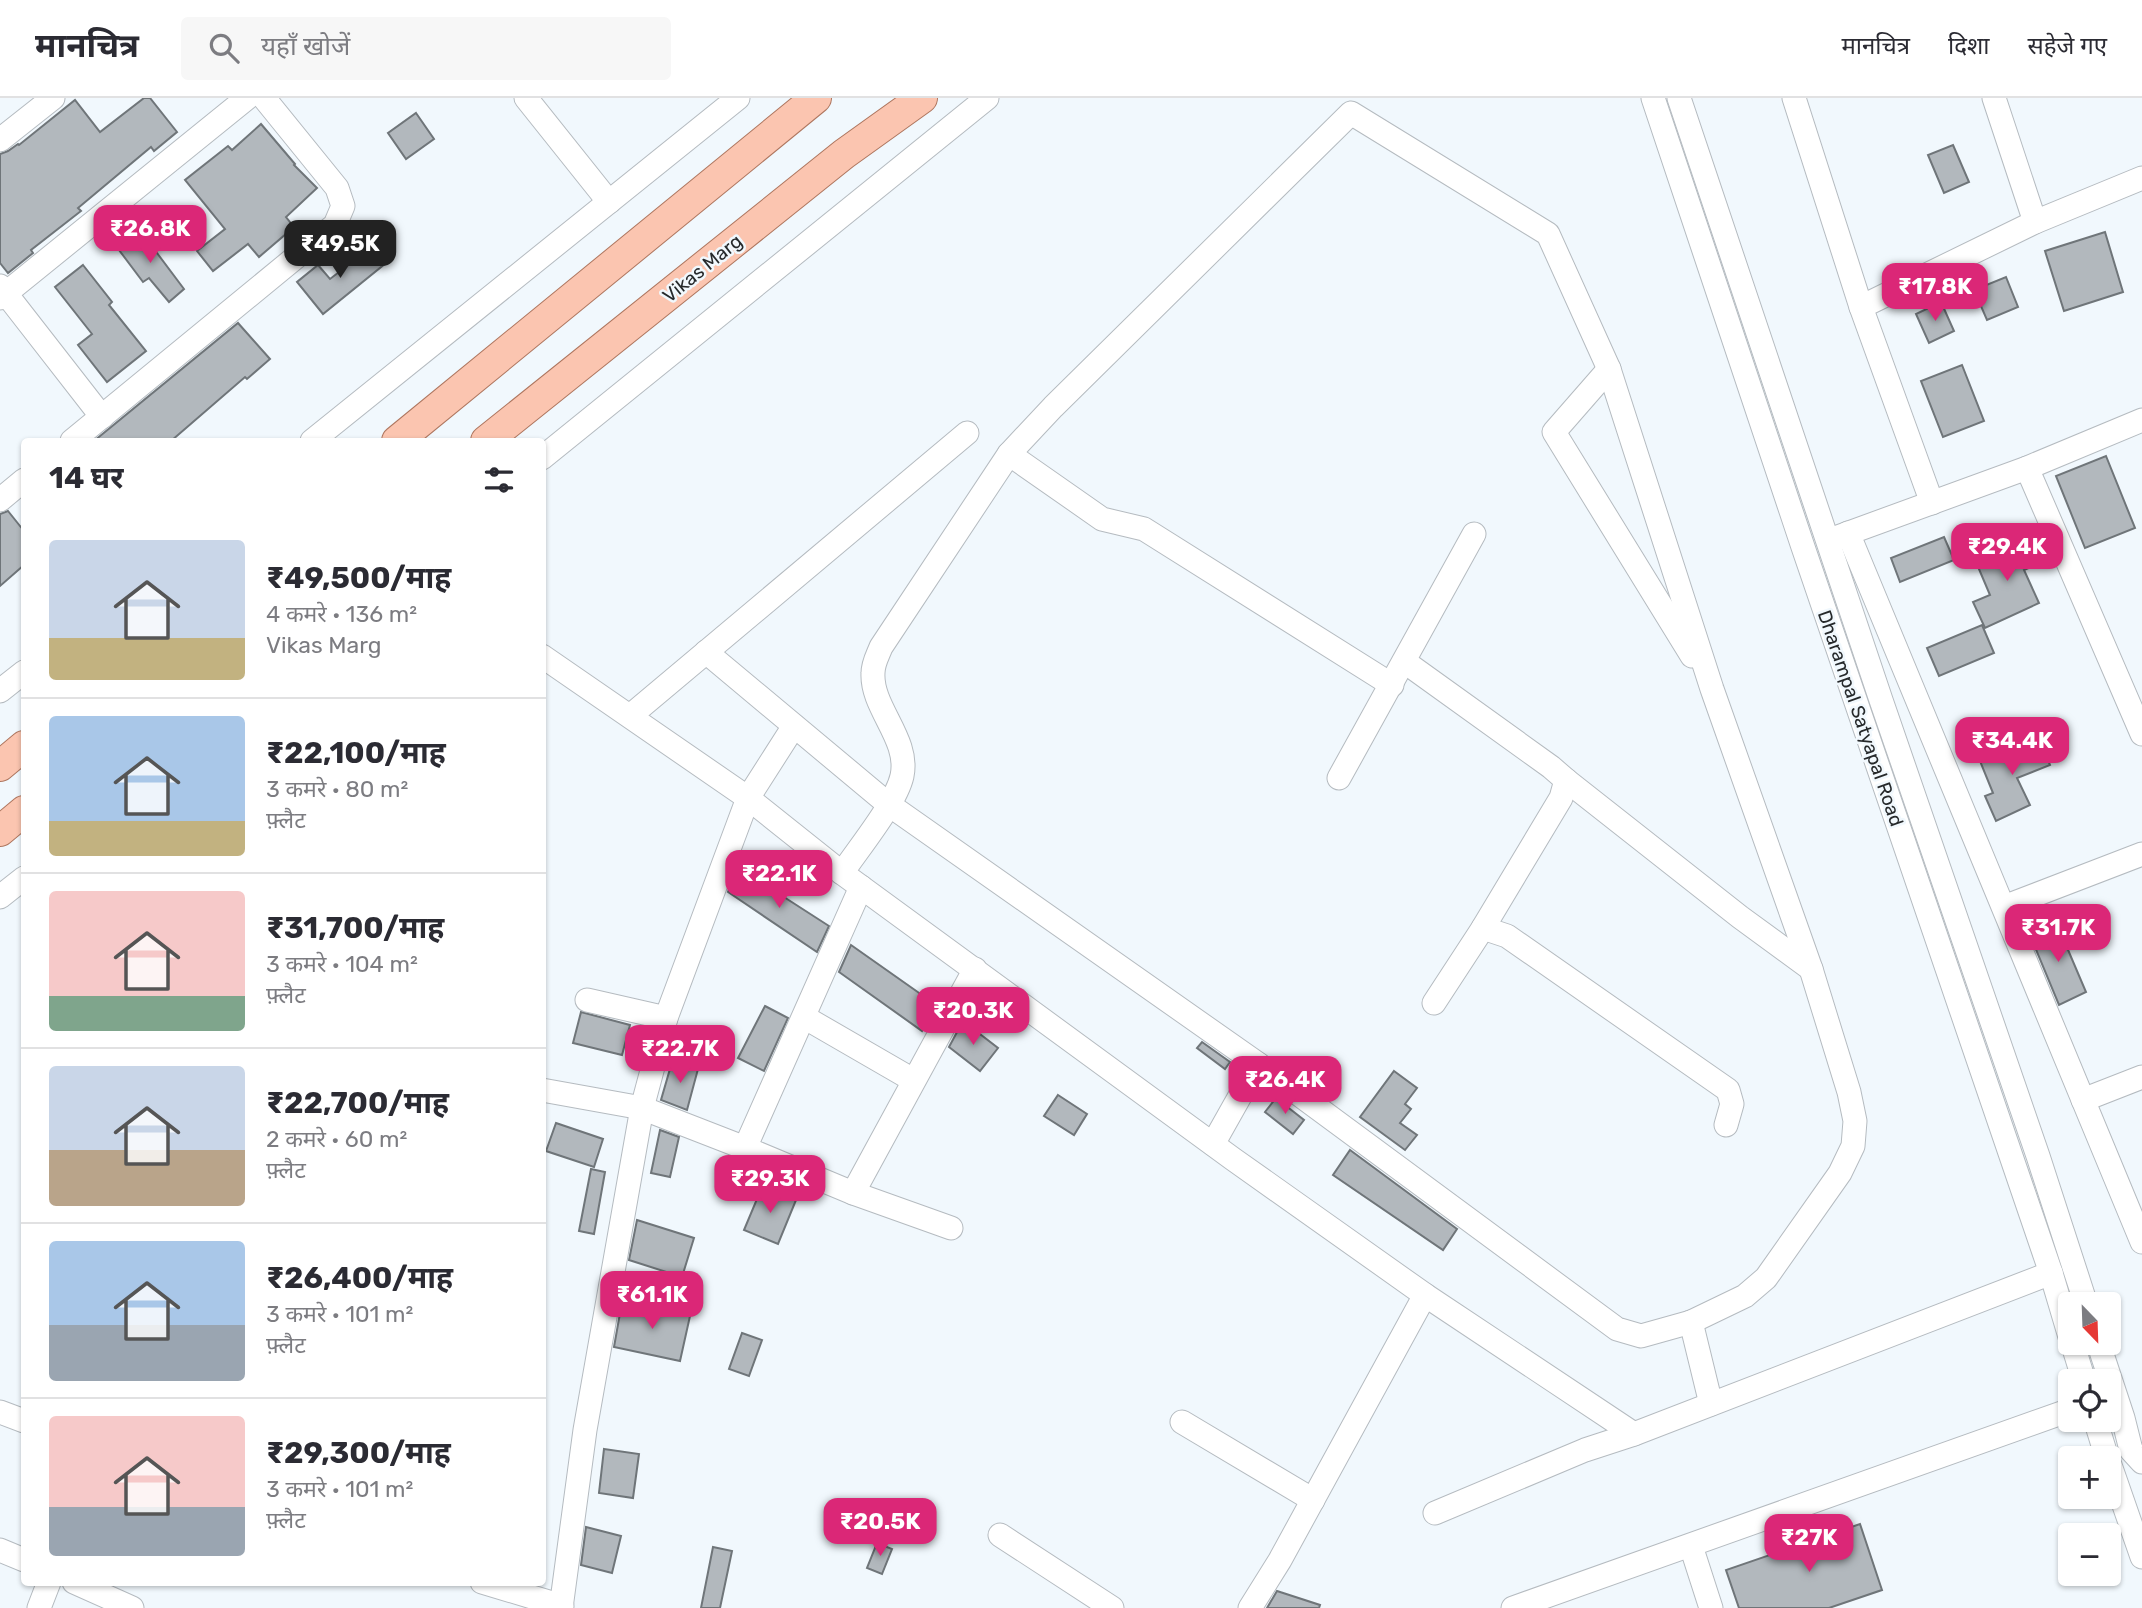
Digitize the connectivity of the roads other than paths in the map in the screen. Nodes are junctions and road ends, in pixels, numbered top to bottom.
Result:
1 (53, 98) edge
2 (247, 98) edge
3 (264, 98) edge
4 (526, 98) edge
5 (738, 98) edge
6 (816, 98) edge
7 (922, 98) edge
8 (987, 98) edge
9 (1653, 98) edge
10 (1679, 98) edge
11 (1794, 98) edge
12 (1994, 98) edge
13 (0, 140) edge
14 (2142, 178) edge
15 (609, 202) junction
16 (2035, 222) junction
17 (2, 293) edge
18 (1861, 306) junction
19 (1609, 369) junction
20 (102, 416) junction
21 (2142, 420) edge
22 (967, 433) dead end
23 (76, 438) edge
24 (316, 438) edge
25 (401, 438) edge
26 (490, 438) edge
27 (1009, 454) junction
28 (546, 455) edge
29 (2026, 468) junction
30 (21, 482) edge
31 (0, 500) edge
32 (1932, 503) junction
33 (1474, 534) dead end
34 (1837, 537) junction
35 (1803, 547) junction
36 (706, 652) junction
37 (546, 659) edge
38 (1405, 662) junction
39 (21, 674) edge
40 (1392, 685) junction
41 (1712, 689) junction
42 (0, 691) edge
43 (630, 716) junction
44 (794, 726) junction
45 (2142, 734) edge
46 (21, 748) edge
47 (0, 766) edge
48 (1339, 778) dead end
49 (1566, 780) junction
50 (748, 798) junction
51 (888, 804) junction
52 (21, 814) edge
53 (0, 831) edge
54 (2142, 854) edge
55 (842, 873) junction
56 (21, 880) edge
57 (861, 887) junction
58 (0, 897) edge
59 (2004, 907) junction
60 (1483, 928) junction
61 (975, 969) junction
62 (1811, 969) junction
63 (587, 1000) dead end
64 (1434, 1003) dead end
65 (804, 1017) junction
66 (666, 1018) junction
67 (1258, 1064) junction
68 (2142, 1077) edge
69 (913, 1080) junction
70 (546, 1091) edge
71 (2083, 1100) junction
72 (642, 1108) junction
73 (1726, 1125) dead end
74 (1213, 1144) junction
75 (746, 1148) junction
76 (853, 1193) junction
77 (951, 1228) dead end
78 (2142, 1242) edge
79 (2051, 1273) junction
80 (2082, 1292) edge
81 (1425, 1294) junction
82 (2058, 1297) edge
83 (1691, 1322) junction
84 (2104, 1355) edge
85 (1711, 1404) junction
86 (0, 1412) edge
87 (2058, 1413) edge
88 (21, 1420) edge
89 (1181, 1422) dead end
90 (2133, 1423) edge
91 (1634, 1434) junction
92 (2142, 1462) edge
93 (2121, 1495) edge
94 (1313, 1500) junction
95 (1435, 1513) dead end
96 (1000, 1535) dead end
97 (1691, 1546) junction
98 (2140, 1546) edge
99 (0, 1549) edge
100 (21, 1559) edge
101 (47, 1586) edge
102 (83, 1586) edge
103 (495, 1586) edge
104 (561, 1607) edge
105 (39, 1608) edge
106 (132, 1608) edge
107 (1112, 1608) edge
108 (1250, 1608) edge
109 (1513, 1608) edge
110 (1711, 1608) edge

1 - 13 street
2 - 17 street
3 - 20 street
4 - 15 street
5 - 15 street
6 - 25 main road
7 - 26 main road, Vikas Marg
8 - 28 street
9 - 35 street, Dharampal Satyapal Road
10 - 34 street, Dharampal Satyapal Road
11 - 18 street
12 - 16 street
14 - 16 street
15 - 24 street
16 - 18 street
17 - 20 street
18 - 32 street
19 - 27 street
19 - 41 street
19 - 41 street
20 - 23 street
21 - 29 street
22 - 36 street
27 - 40 street
27 - 51 street
29 - 32 street
29 - 45 street
30 - 31 street
32 - 34 street
33 - 38 street
34 - 35 street
34 - 59 street
34 - 80 street, Dharampal Satyapal Road
35 - 79 street, Dharampal Satyapal Road
36 - 43 street
36 - 44 street
37 - 43 street
38 - 40 street
38 - 49 street
39 - 42 street
40 - 48 street
41 - 62 street
43 - 50 street
44 - 50 street
44 - 51 street
46 - 47 main road
49 - 60 street
49 - 62 street
50 - 55 street
50 - 66 street
51 - 55 street
51 - 67 street
52 - 53 main road
54 - 59 street
55 - 57 street
56 - 58 street
57 - 61 street
57 - 65 street
59 - 71 street
60 - 64 street
60 - 73 street
61 - 69 street
61 - 74 street
62 - 83 street
63 - 66 street
65 - 69 street
65 - 75 street
66 - 72 street
67 - 74 street
67 - 83 street
68 - 71 street
69 - 76 street
70 - 72 street
71 - 78 street
72 - 75 street
72 - 104 street
74 - 81 street
75 - 76 street
76 - 77 street
79 - 82 street, Dharampal Satyapal Road
79 - 85 street
81 - 91 street
81 - 94 street
83 - 85 street
84 - 90 street
85 - 91 street
86 - 88 street
87 - 97 street
89 - 94 street
90 - 92 street
91 - 95 street
93 - 98 street
94 - 108 street
96 - 107 street
97 - 109 street
97 - 110 street
99 - 100 street
101 - 105 street
102 - 106 street
103 - 104 street

